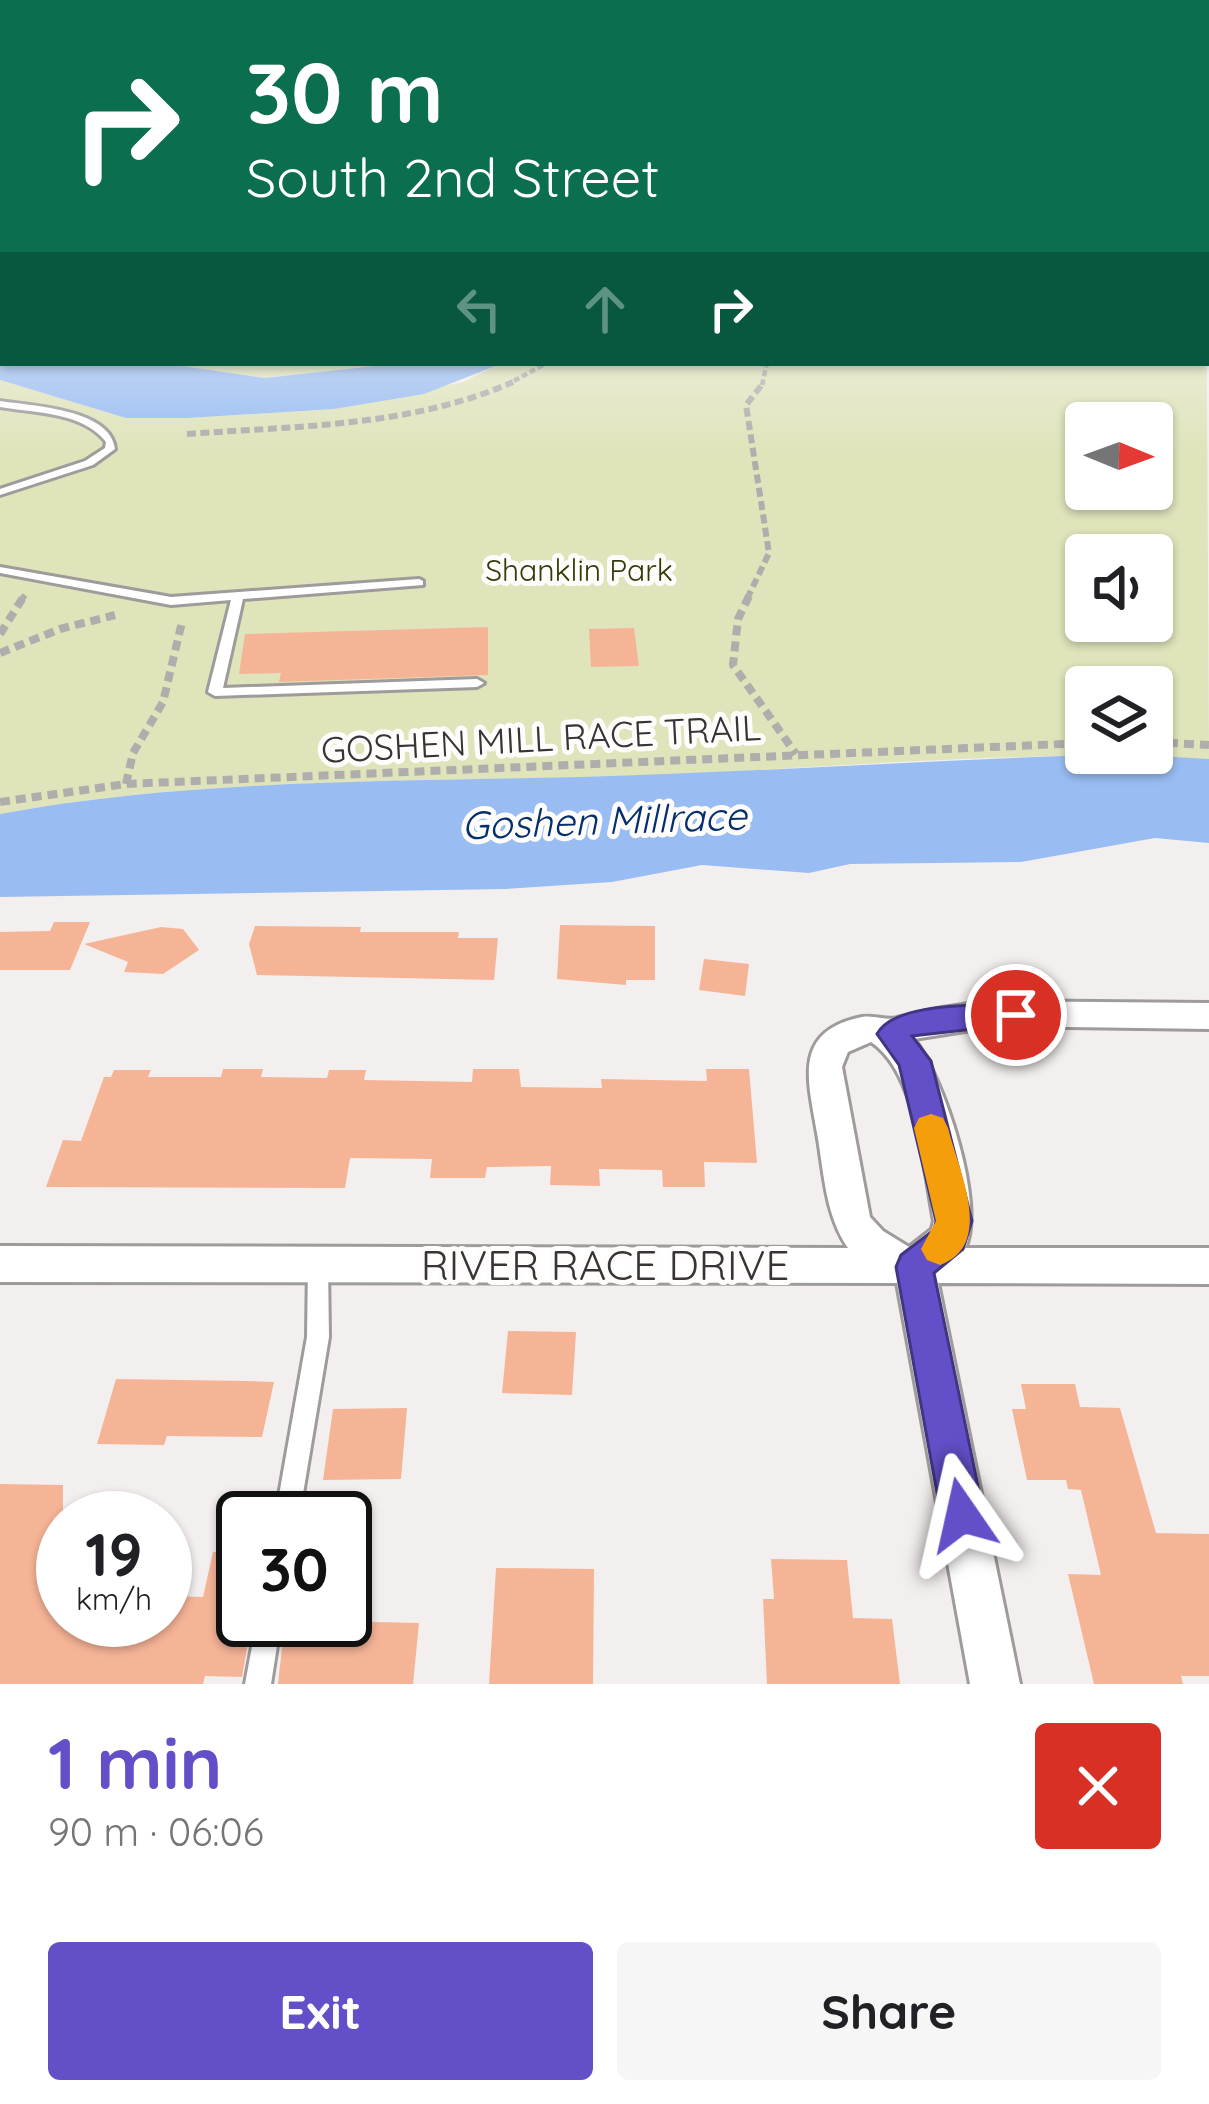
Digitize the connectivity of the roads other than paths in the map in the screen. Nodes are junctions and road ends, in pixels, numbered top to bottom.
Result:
1 (0, 404) edge
2 (0, 492) edge
3 (0, 571) edge
4 (419, 583) dead end
5 (237, 598) junction
6 (477, 683) dead end
7 (1209, 1016) edge
8 (892, 1034) junction
9 (0, 1264) edge
10 (318, 1264) junction
11 (914, 1267) junction
12 (1209, 1267) edge
13 (291, 1491) edge
14 (264, 1647) edge
15 (258, 1684) edge
16 (995, 1684) edge

1 - 2 lane
3 - 5 lane
4 - 5 lane
5 - 6 lane
7 - 8 street
8 - 11 street
8 - 11 street
9 - 10 street, RIVER RACE DRIVE
10 - 11 street, RIVER RACE DRIVE
10 - 13 lane
11 - 12 street, RIVER RACE DRIVE
11 - 16 street
14 - 15 lane

